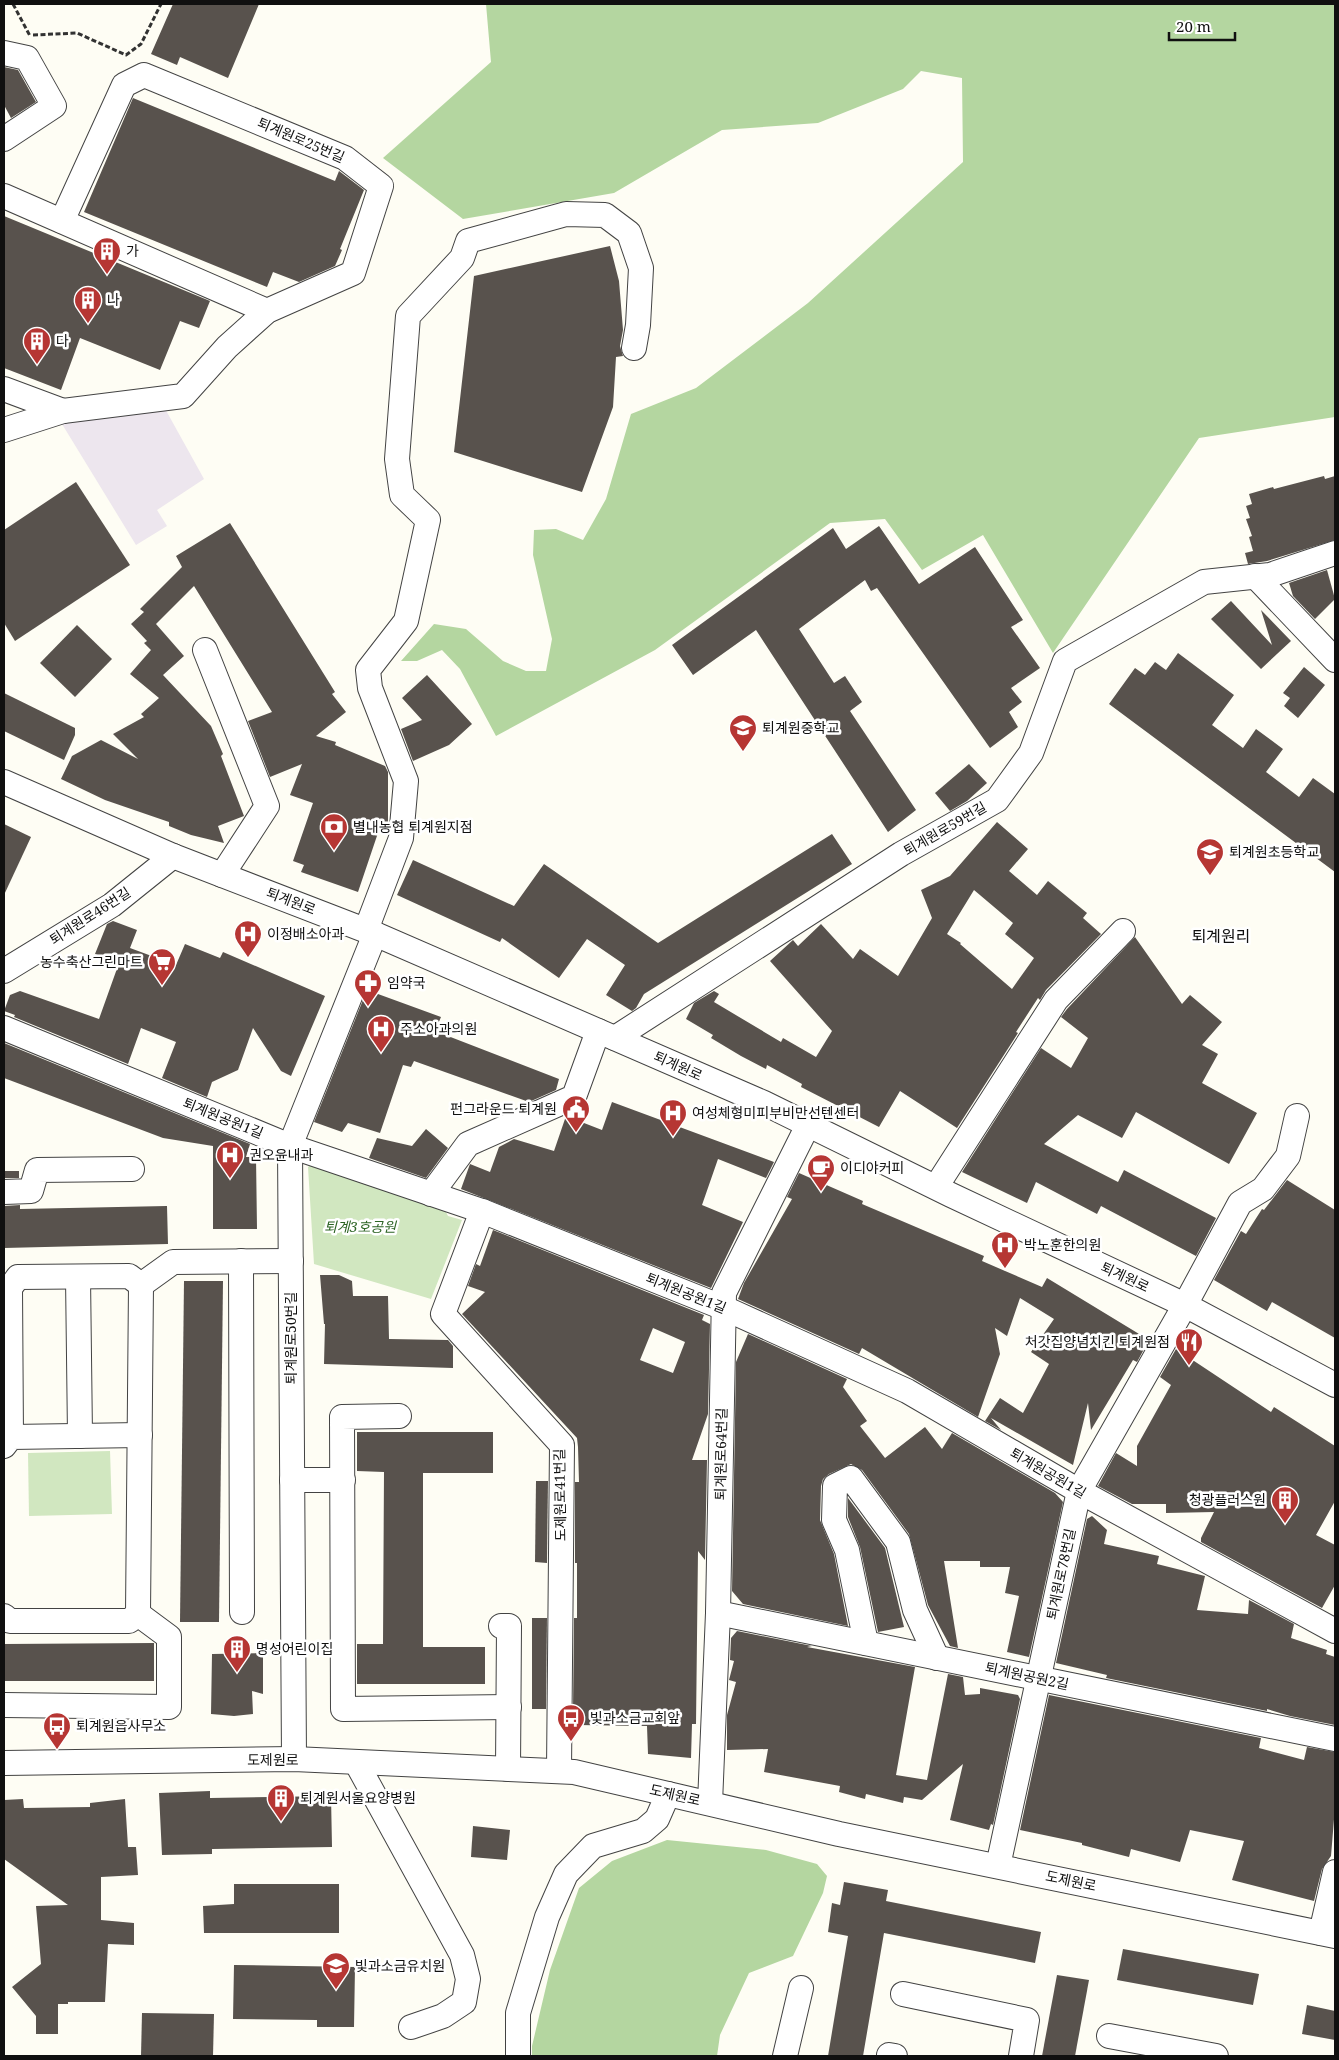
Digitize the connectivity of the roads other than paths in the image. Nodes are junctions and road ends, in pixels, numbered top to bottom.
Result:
1 (4, 53) edge
2 (4, 139) edge
3 (4, 196) edge
4 (62, 221) junction
5 (267, 311) junction
6 (634, 348) dead end
7 (4, 389) edge
8 (63, 411) junction
9 (4, 430) edge
10 (1335, 553) edge
11 (1255, 576) junction
12 (205, 650) dead end
13 (1335, 659) edge
14 (4, 782) edge
15 (173, 856) junction
16 (222, 875) junction
17 (1123, 931) dead end
18 (370, 932) junction
19 (4, 971) edge
20 (4, 1028) edge
21 (607, 1035) junction
22 (1297, 1116) dead end
23 (808, 1124) junction
24 (290, 1146) junction
25 (132, 1169) dead end
26 (936, 1187) junction
27 (4, 1192) edge
28 (431, 1194) junction
29 (482, 1211) junction
30 (241, 1261) junction
31 (291, 1261) junction
32 (78, 1277) junction
33 (141, 1285) junction
34 (1185, 1305) junction
35 (724, 1308) junction
36 (1335, 1385) edge
37 (399, 1416) dead end
38 (140, 1435) junction
39 (80, 1436) junction
40 (7, 1442) edge
41 (292, 1480) junction
42 (343, 1480) junction
43 (1078, 1491) junction
44 (242, 1612) dead end
45 (718, 1613) junction
46 (138, 1614) junction
47 (4, 1616) edge
48 (501, 1626) dead end
49 (1335, 1631) edge
50 (866, 1643) junction
51 (937, 1658) junction
52 (1038, 1678) junction
53 (4, 1705) edge
54 (509, 1707) junction
55 (1335, 1739) edge
56 (294, 1759) junction
57 (356, 1762) junction
58 (4, 1763) edge
59 (508, 1769) junction
60 (559, 1771) junction
61 (668, 1794) junction
62 (710, 1803) junction
63 (998, 1866) junction
64 (1335, 1872) edge
65 (1328, 1935) edge
66 (801, 1988) dead end
67 (903, 1994) dead end
68 (411, 2027) dead end
69 (1109, 2036) dead end
70 (518, 2056) edge
71 (784, 2056) edge
72 (1021, 2056) edge
73 (1216, 2056) edge

1 - 2 street
3 - 4 street
4 - 5 street
4 - 5 street, 퇴계원로25번길
5 - 8 street, 퇴계원로25번길
6 - 18 street, 퇴계원로50번길
7 - 8 street
8 - 9 street, 퇴계원로25번길
10 - 11 street, 퇴계원로59번길
11 - 13 street
11 - 21 street, 퇴계원로59번길
12 - 16 street
14 - 15 street, 퇴계원로
15 - 16 street, 퇴계원로
15 - 19 street, 퇴계원로46번길
16 - 18 street, 퇴계원로
17 - 26 street
18 - 21 street, 퇴계원로
18 - 24 street, 퇴계원로50번길
20 - 24 street, 퇴계원공원1길
21 - 23 street, 퇴계원로
21 - 28 street
22 - 34 street, 퇴계원로78번길
23 - 26 street, 퇴계원로
23 - 35 street, 퇴계원로64번길
24 - 28 street, 퇴계원공원1길
24 - 31 street, 퇴계원로50번길
25 - 27 street
26 - 34 street, 퇴계원로
28 - 29 street, 퇴계원공원1길
29 - 35 street, 퇴계원공원1길
29 - 60 street, 도제원로41번길
30 - 31 street
30 - 33 street
30 - 44 street
31 - 41 street, 퇴계원로50번길
32 - 33 street
32 - 39 street
32 - 40 street
33 - 38 street
34 - 36 street, 퇴계원로
34 - 43 street, 퇴계원로78번길
35 - 43 street, 퇴계원공원1길
35 - 45 street, 퇴계원로64번길
37 - 42 street
38 - 39 street
38 - 46 street
39 - 40 street
41 - 42 street
41 - 56 street, 퇴계원로50번길
42 - 54 street
43 - 49 street, 퇴계원공원1길
43 - 52 street, 퇴계원로78번길
45 - 50 street, 퇴계원공원2길
45 - 62 street, 퇴계원로64번길
46 - 47 street
46 - 53 street
48 - 54 street
50 - 51 street, 퇴계원공원2길
50 - 51 street
51 - 52 street, 퇴계원공원2길
52 - 55 street, 퇴계원공원2길
52 - 63 street, 퇴계원로78번길
54 - 59 street
56 - 57 street, 도제원로
56 - 58 street, 도제원로
57 - 59 street, 도제원로
57 - 68 street
59 - 60 street, 도제원로
60 - 61 street, 도제원로
61 - 62 street, 도제원로
61 - 70 street
62 - 63 street, 도제원로
63 - 65 street, 도제원로
64 - 65 street
66 - 71 street
67 - 72 street
69 - 73 street

